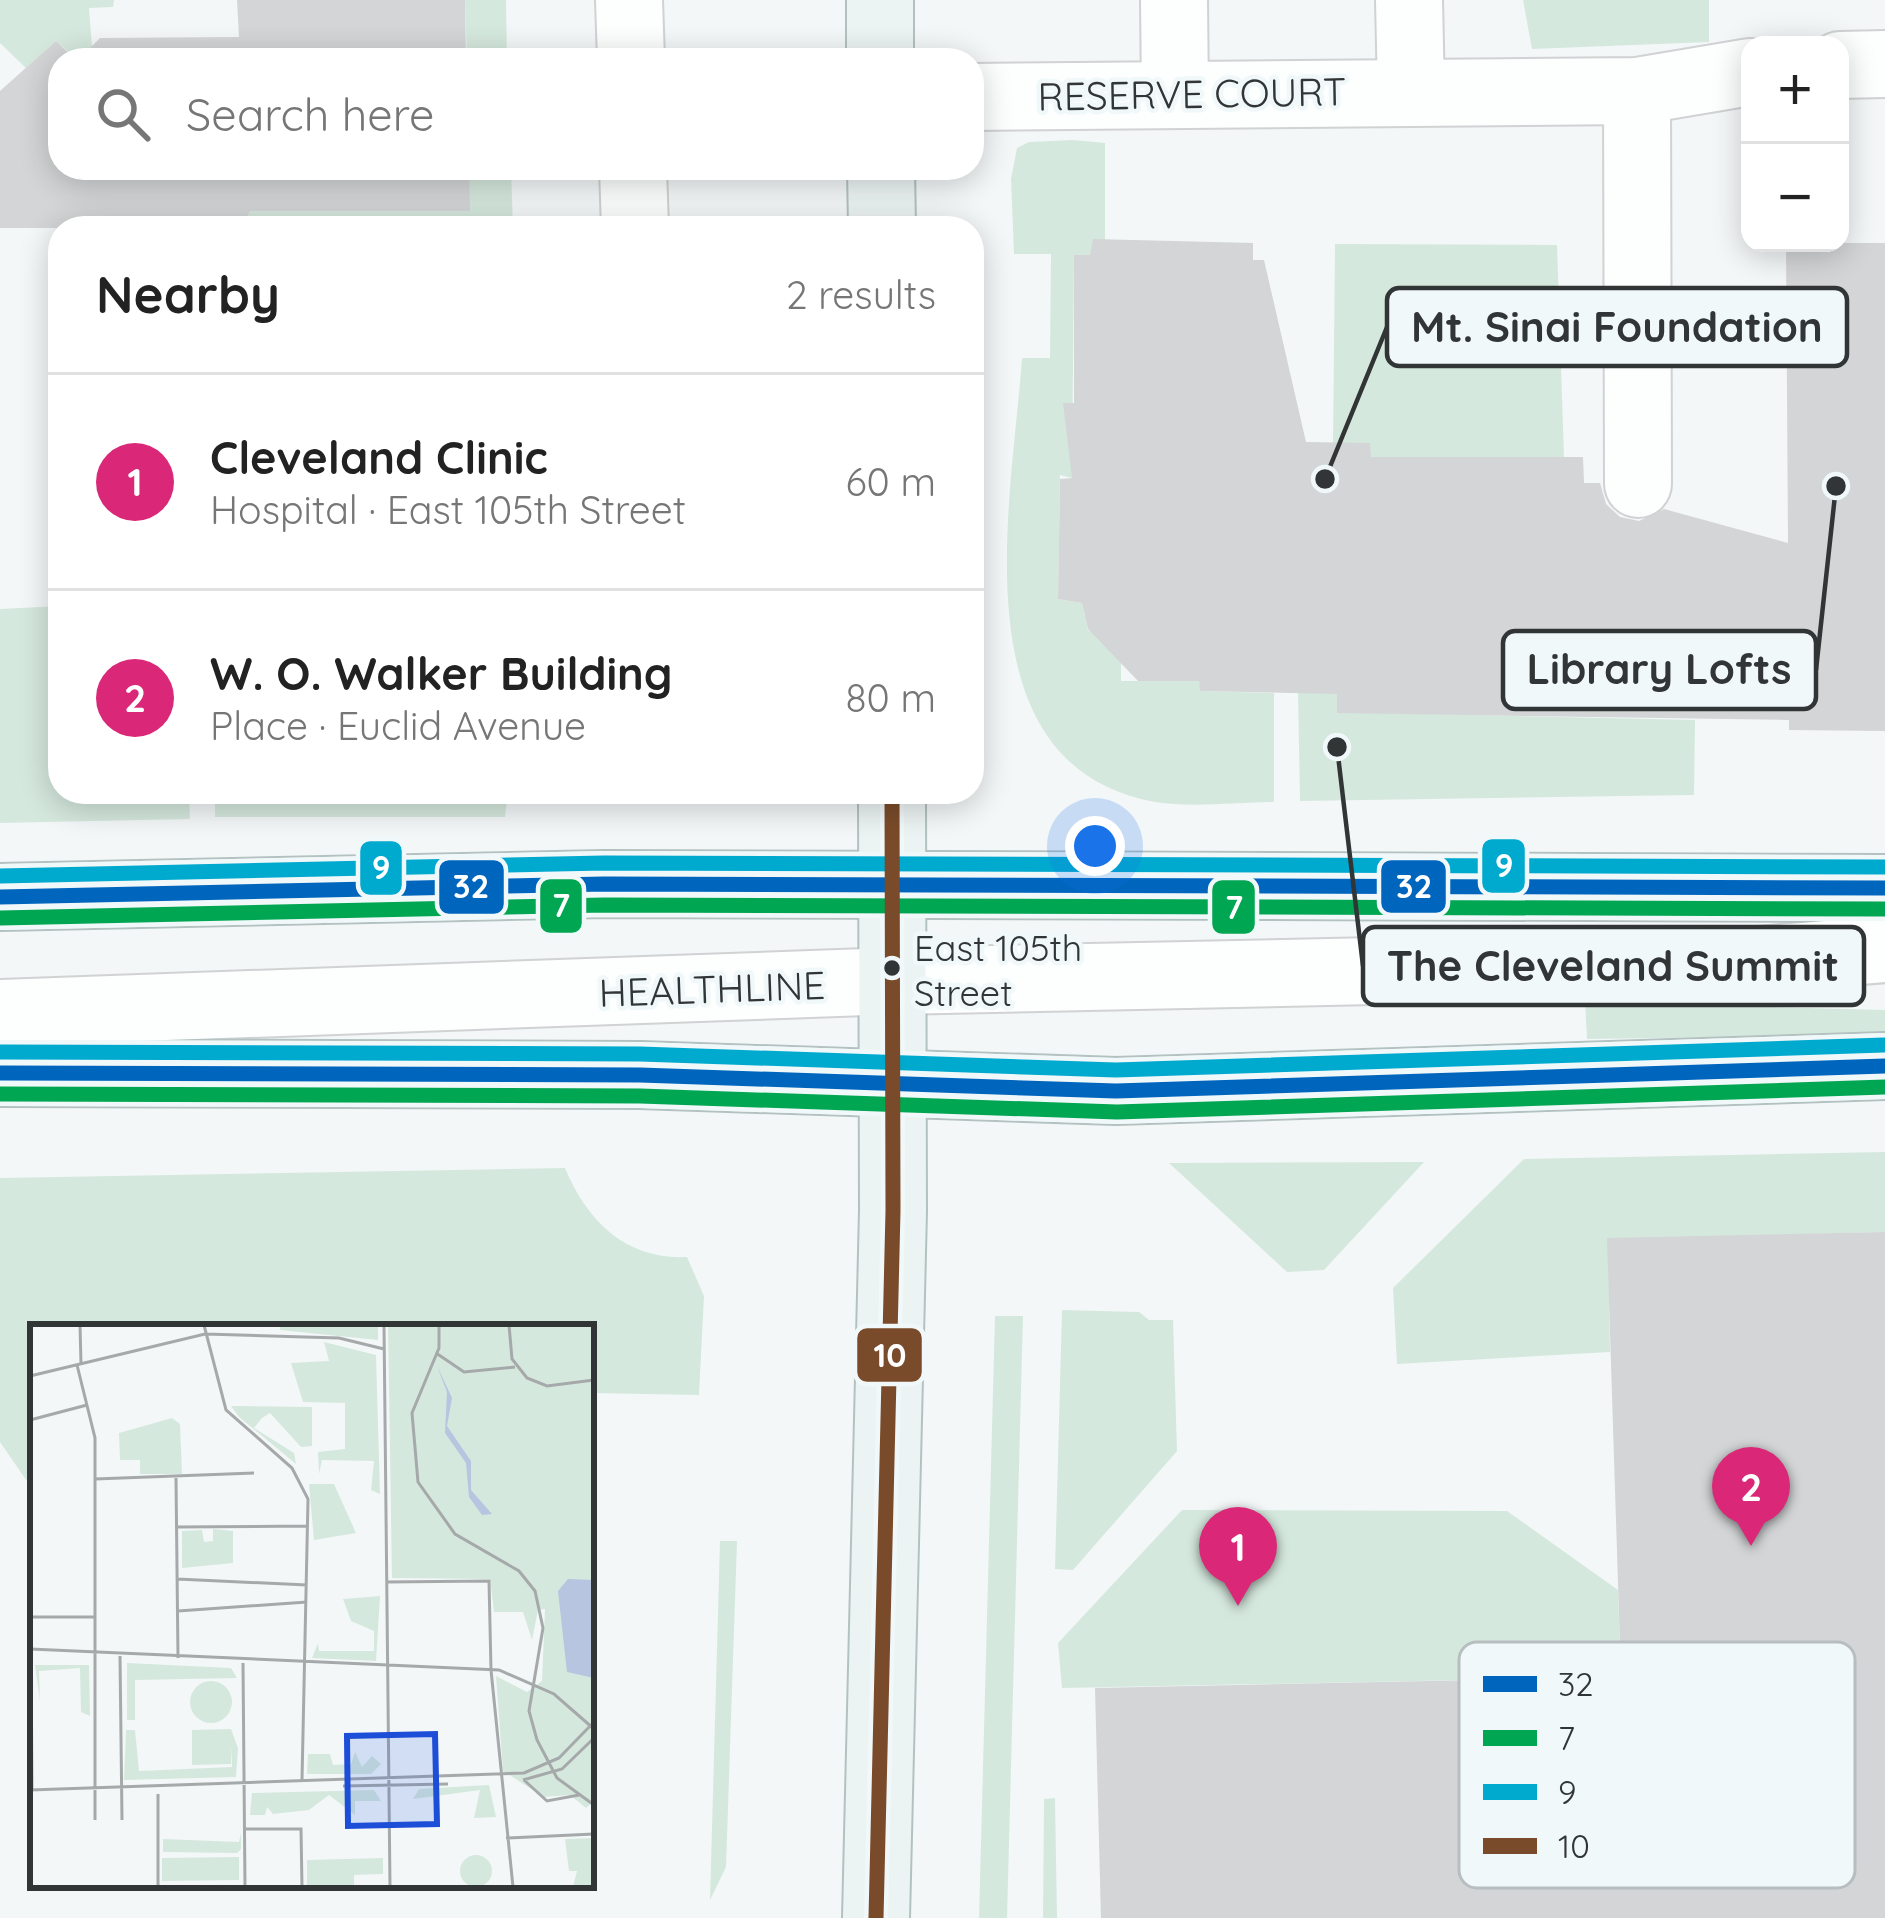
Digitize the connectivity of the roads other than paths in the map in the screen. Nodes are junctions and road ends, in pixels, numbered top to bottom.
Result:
1 (629, 0) edge
2 (880, 0) edge
3 (1174, 0) edge
4 (1409, 0) edge
5 (631, 48) edge
6 (880, 48) edge
7 (1885, 64) edge
8 (1849, 65) edge
9 (1741, 74) edge
10 (1411, 91) junction
11 (1637, 91) junction
12 (1175, 94) junction
13 (984, 97) edge
14 (633, 180) edge
15 (881, 180) edge
16 (634, 216) edge
17 (882, 216) edge
18 (1639, 484) dead end
19 (892, 804) edge
20 (892, 885) junction
21 (1885, 888) edge
22 (0, 897) edge
23 (1885, 949) edge
24 (1712, 964) junction
25 (1885, 976) edge
26 (893, 981) junction
27 (0, 1013) edge
28 (1885, 1066) edge
29 (0, 1073) edge
30 (893, 1084) junction
31 (876, 1918) edge

1 - 5 lane
2 - 6 main road
3 - 12 lane
4 - 10 lane
7 - 8 lane
9 - 11 lane, RESERVE COURT
10 - 11 lane, RESERVE COURT
10 - 12 lane, RESERVE COURT
11 - 18 lane
12 - 13 lane, RESERVE COURT
14 - 16 lane
15 - 17 main road
19 - 20 main road
20 - 21 main road
20 - 22 main road
20 - 26 main road
23 - 24 lane, HEALTHLINE
24 - 25 lane, HEALTHLINE
24 - 26 lane, HEALTHLINE
26 - 27 lane, HEALTHLINE
26 - 30 main road
28 - 30 main road
29 - 30 main road
30 - 31 main road

